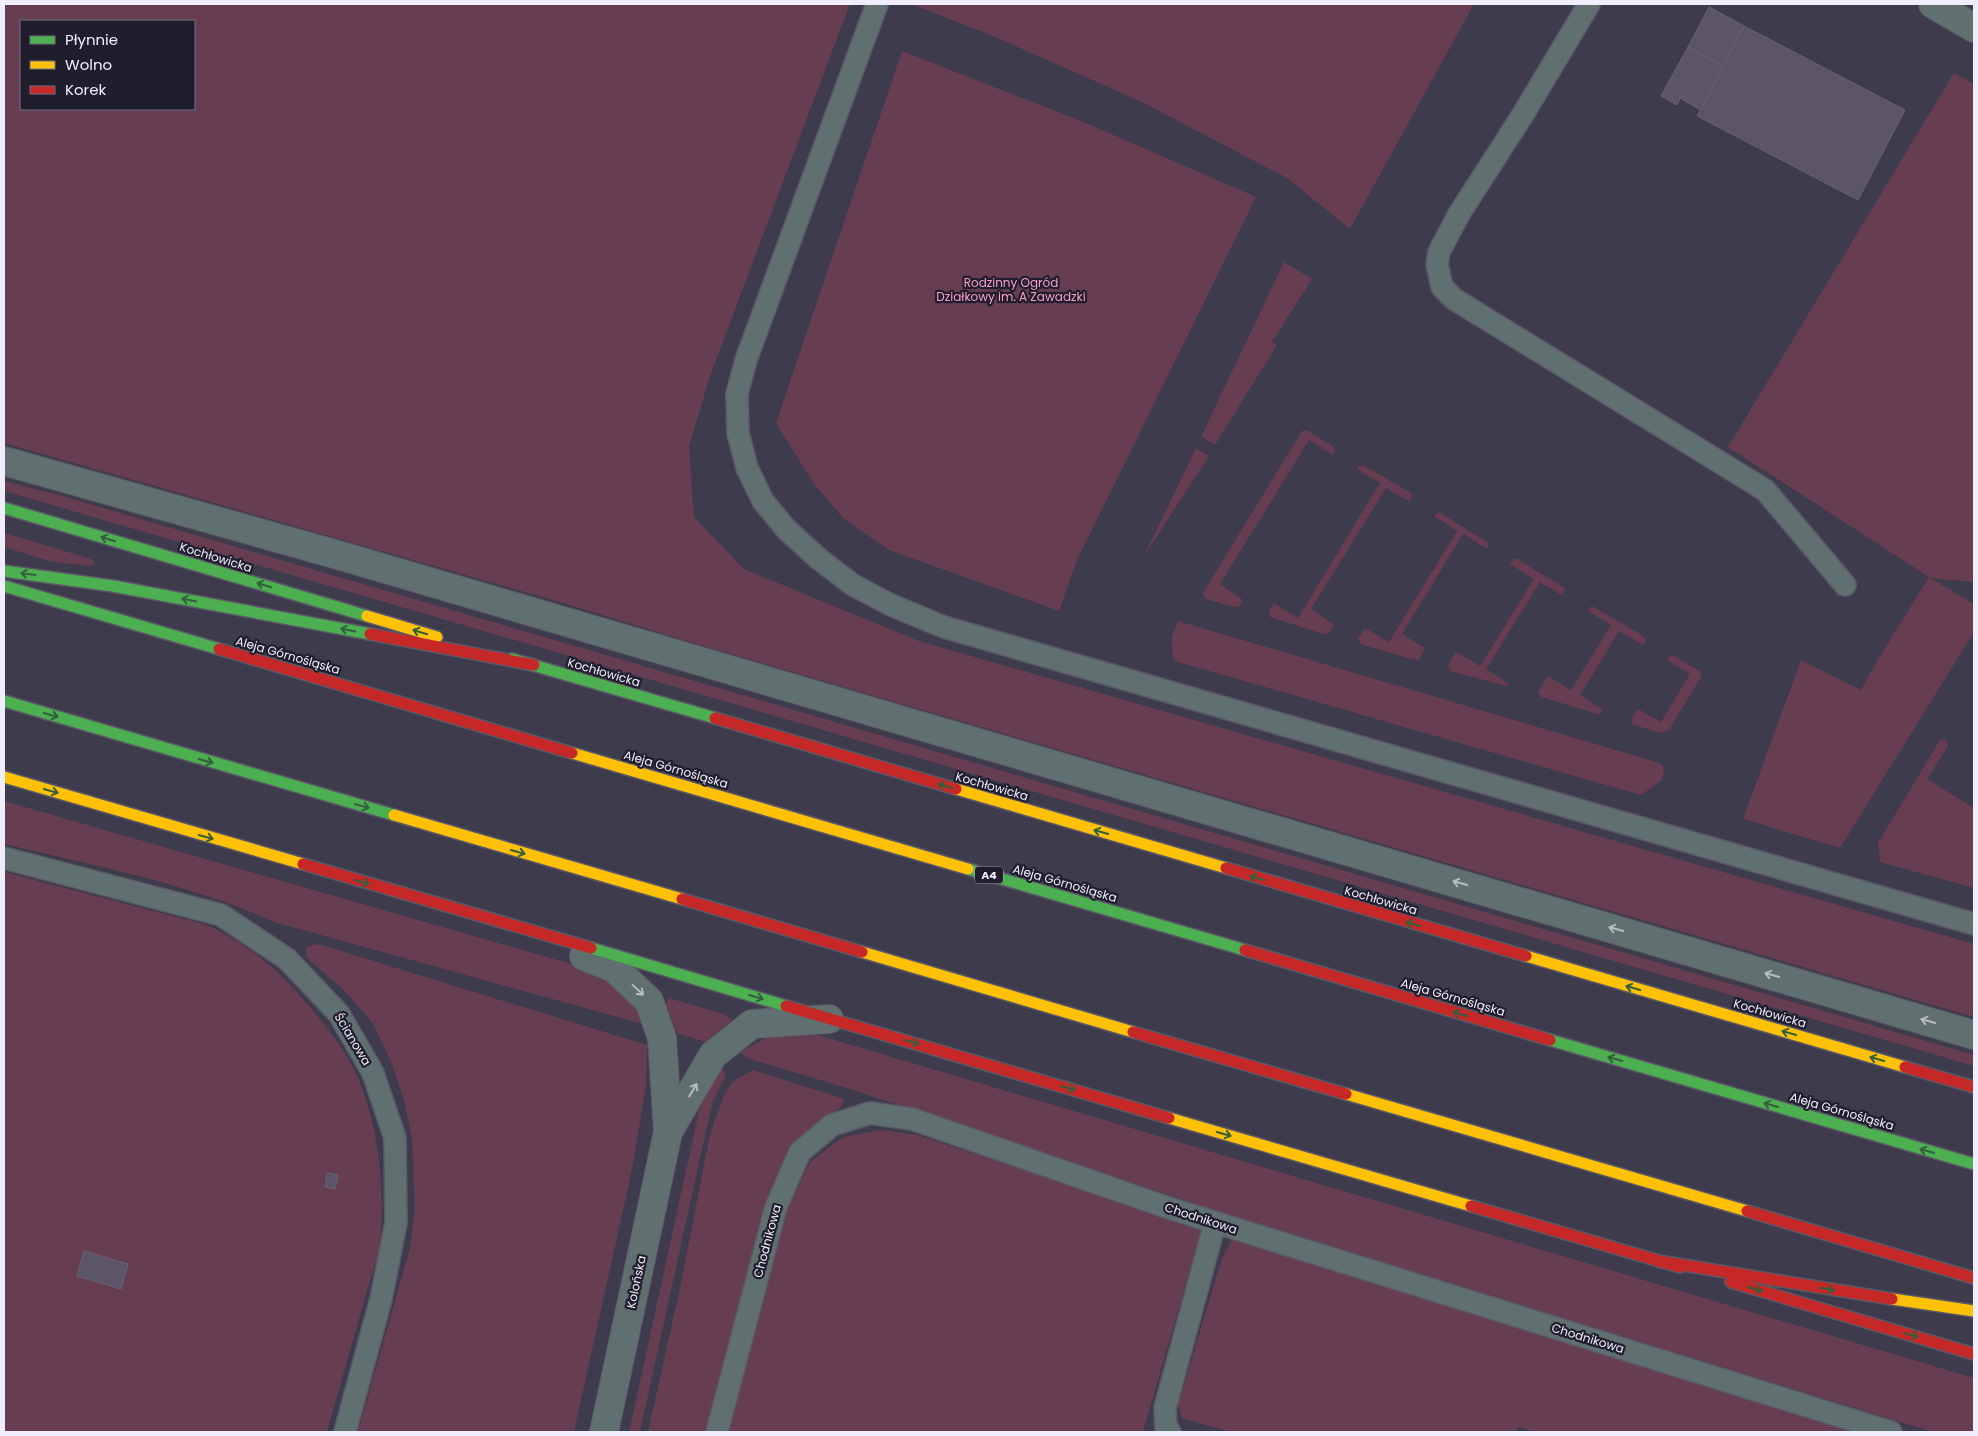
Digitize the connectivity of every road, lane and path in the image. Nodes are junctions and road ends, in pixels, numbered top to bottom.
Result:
1 (877, 4) edge
2 (1589, 4) edge
3 (1933, 4) edge
4 (1974, 28) edge
5 (4, 461) edge
6 (4, 508) edge
7 (4, 571) edge
8 (1844, 585) dead end
9 (4, 586) edge
10 (534, 666) junction
11 (4, 701) edge
12 (4, 777) edge
13 (4, 858) edge
14 (501, 923) junction
15 (1974, 924) edge
16 (830, 1018) junction
17 (1974, 1035) edge
18 (1974, 1087) edge
19 (668, 1132) junction
20 (1974, 1164) edge
21 (1215, 1223) junction
22 (1658, 1261) junction
23 (1974, 1278) edge
24 (1974, 1311) edge
25 (1974, 1354) edge
26 (345, 1432) edge
27 (604, 1432) edge
28 (717, 1432) edge
29 (1170, 1432) edge
30 (1891, 1432) edge

1 - 15 lane
2 - 8 lane
3 - 4 street
17 -> 5 street
10 -> 6 main road, Kochłowicka
10 -> 7 main road
20 -> 9 main road, Aleja Górnośląska / A4
18 -> 10 main road, Kochłowicka
11 -> 23 main road
12 -> 14 main road
13 - 26 lane, Ścianowa
14 -> 16 main road
14 -> 19 street
19 -> 16 street
16 -> 22 main road
19 - 27 street, Kolońska
21 - 28 lane, Chodnikowa
21 - 29 lane
21 - 30 lane, Chodnikowa
22 -> 24 main road
22 -> 25 main road

